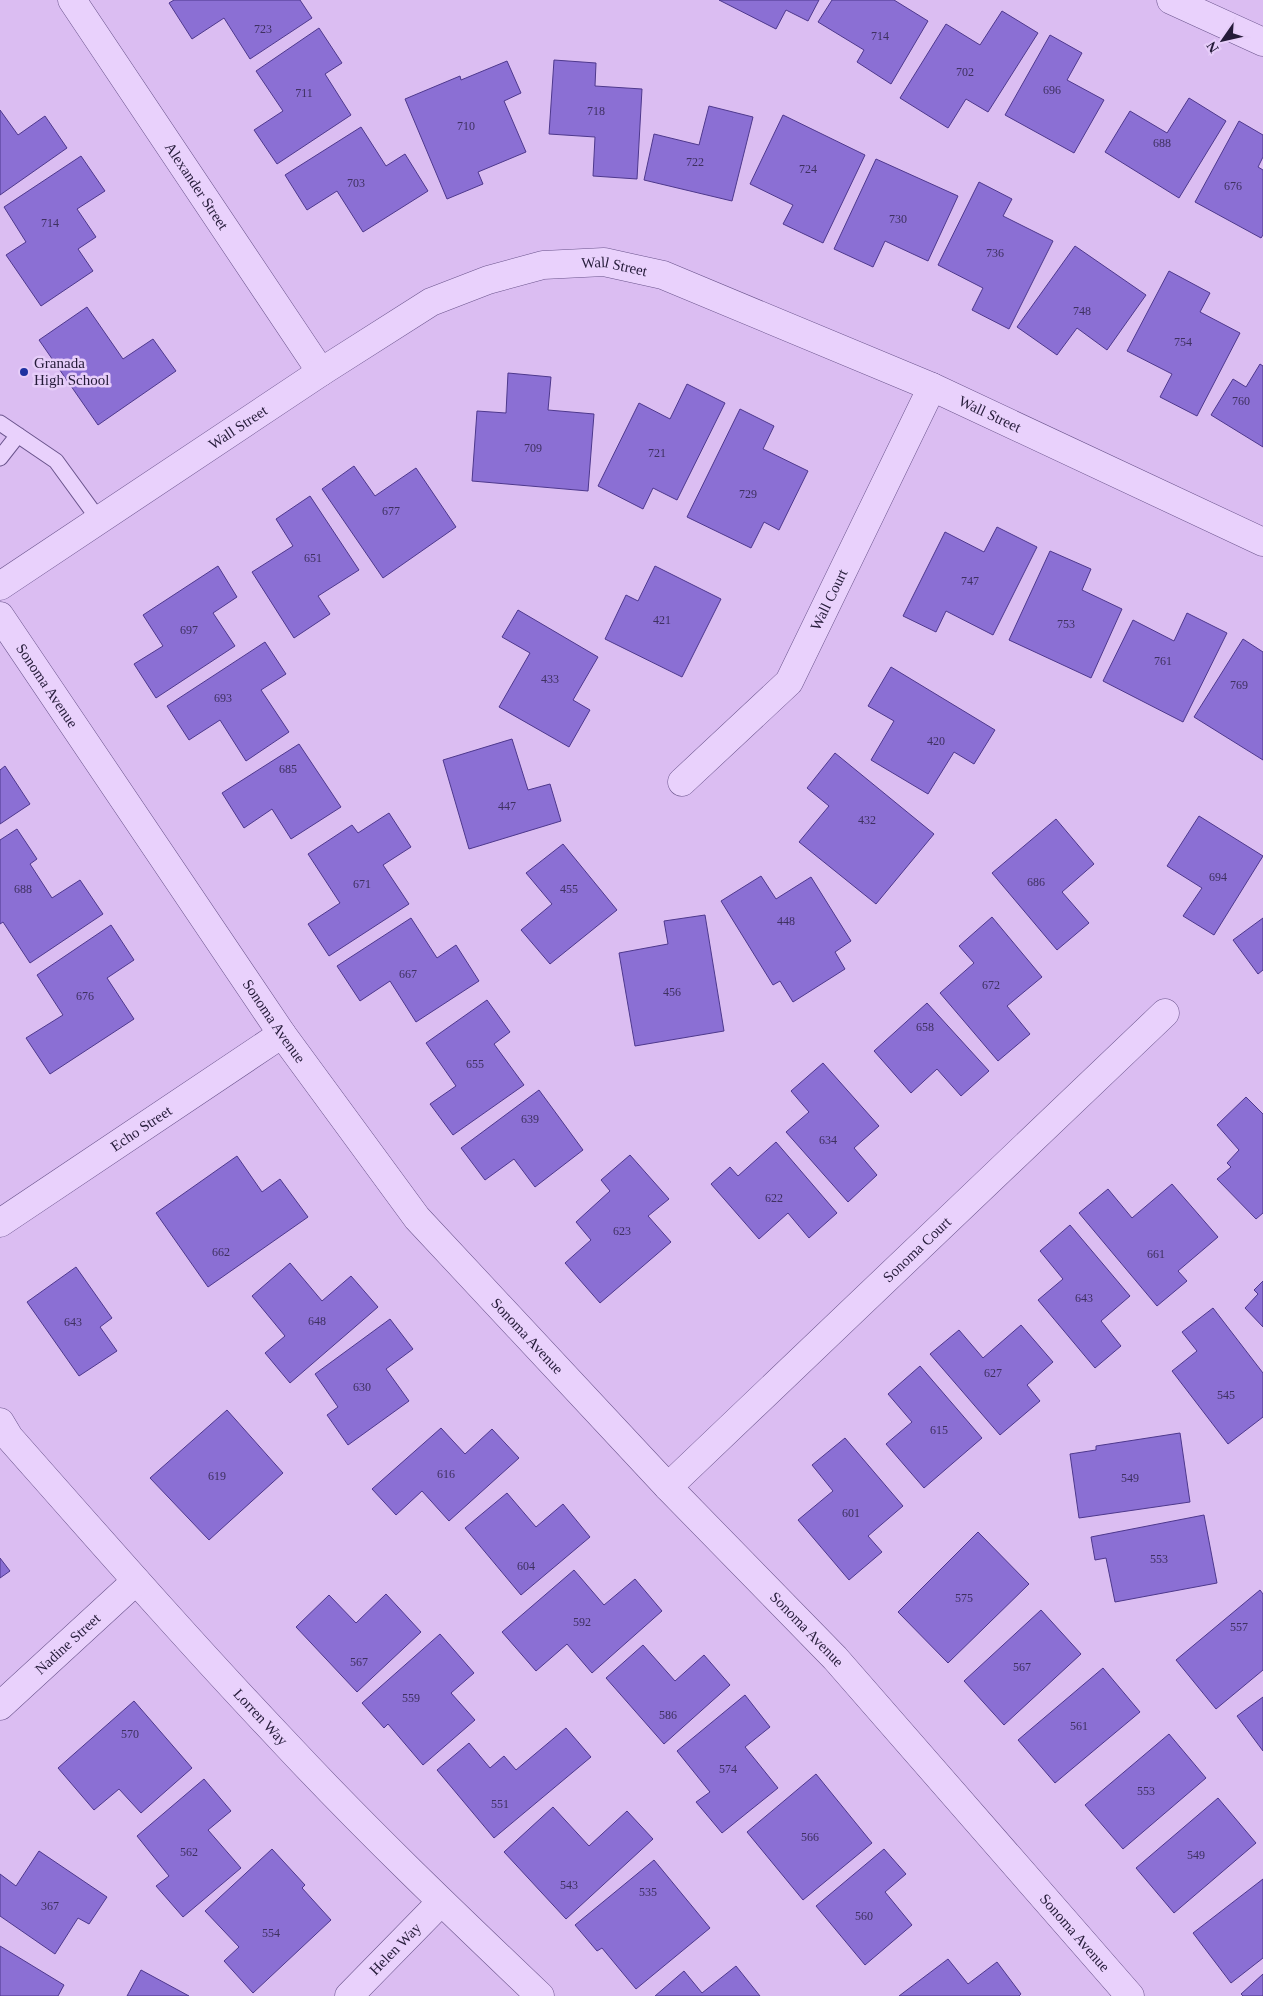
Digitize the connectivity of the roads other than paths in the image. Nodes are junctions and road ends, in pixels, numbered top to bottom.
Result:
1 (72, 0) edge
2 (1171, 0) edge
3 (1263, 42) edge
4 (321, 372) junction
5 (932, 387) junction
6 (0, 423) edge
7 (18, 435) junction
8 (0, 458) edge
9 (98, 520) junction
10 (1263, 542) edge
11 (0, 586) edge
12 (0, 616) edge
13 (682, 782) dead end
14 (1165, 1013) dead end
15 (282, 1034) junction
16 (0, 1223) edge
17 (0, 1422) edge
18 (668, 1486) junction
19 (136, 1581) junction
20 (0, 1706) edge
21 (440, 1902) junction
22 (349, 1996) edge
23 (540, 1996) edge
24 (1130, 1996) edge

1 - 4 street, Alexander Street
2 - 3 street
4 - 5 street, Wall Street
4 - 9 street, Wall Street
5 - 10 street, Wall Street
5 - 13 street, Wall Court
6 - 7 lane
7 - 8 lane
7 - 9 lane
9 - 11 street, Wall Street
12 - 15 street, Sonoma Avenue
14 - 18 street, Sonoma Court
15 - 16 street, Echo Street
15 - 18 street, Sonoma Avenue
17 - 19 street, Lorren Way
18 - 24 street, Sonoma Avenue
19 - 20 street, Nadine Street
19 - 21 street, Lorren Way
21 - 22 street, Helen Way
21 - 23 street, Lorren Way

